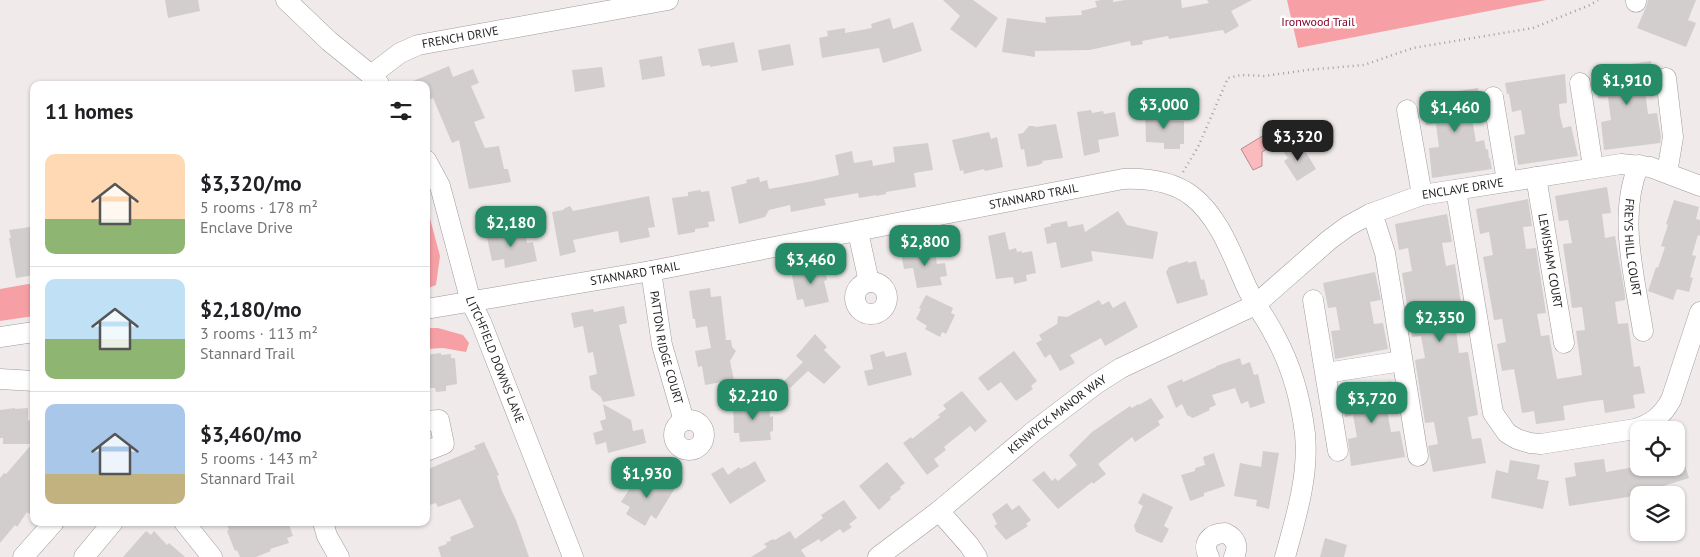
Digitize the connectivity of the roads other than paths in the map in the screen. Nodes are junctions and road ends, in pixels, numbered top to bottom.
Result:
1 (286, 0) edge
2 (668, 0) edge
3 (1666, 78) dead end
4 (375, 80) edge
5 (1580, 83) dead end
6 (1493, 98) dead end
7 (1407, 110) dead end
8 (1639, 165) junction
9 (430, 167) edge
10 (1593, 167) junction
11 (1668, 173) junction
12 (1536, 177) junction
13 (1507, 181) junction
14 (1700, 186) edge
15 (1456, 190) junction
16 (1422, 196) junction
17 (1370, 214) junction
18 (858, 232) junction
19 (651, 271) junction
20 (868, 282) dead end
21 (1313, 300) dead end
22 (471, 302) junction
23 (1255, 305) junction
24 (430, 309) edge
25 (1700, 312) edge
26 (1643, 331) dead end
27 (18, 335) edge
28 (30, 343) edge
29 (1564, 343) dead end
30 (1402, 361) junction
31 (1326, 373) junction
32 (0, 379) edge
33 (30, 381) edge
34 (430, 421) edge
35 (684, 421) dead end
36 (430, 450) edge
37 (1338, 451) dead end
38 (1418, 456) dead end
39 (939, 511) junction
40 (50, 526) edge
41 (110, 526) edge
42 (187, 526) edge
43 (323, 526) edge
44 (1241, 555) edge
45 (23, 557) edge
46 (84, 557) edge
47 (212, 557) edge
48 (339, 557) edge
49 (573, 557) edge
50 (878, 557) edge
51 (977, 557) edge
52 (1209, 557) edge
53 (1284, 557) edge

1 - 4 street, FRENCH DRIVE
2 - 4 street, FRENCH DRIVE
3 - 11 street
5 - 10 street
6 - 13 street
7 - 16 street
8 - 10 street, ENCLAVE DRIVE
8 - 11 street, ENCLAVE DRIVE
8 - 26 street, FREYS HILL COURT
9 - 22 street, LITCHFIELD DOWNS LANE
10 - 12 street, ENCLAVE DRIVE
11 - 14 street, ENCLAVE DRIVE
12 - 13 street, ENCLAVE DRIVE
12 - 29 street, LEWISHAM COURT
13 - 15 street, ENCLAVE DRIVE
15 - 16 street, ENCLAVE DRIVE
15 - 25 street
16 - 17 street, ENCLAVE DRIVE
17 - 23 street, ENCLAVE DRIVE
17 - 30 street
18 - 19 street, STANNARD TRAIL
18 - 20 street
18 - 23 street, STANNARD TRAIL
19 - 22 street, STANNARD TRAIL
19 - 35 street, PATTON RIDGE COURT
21 - 31 street
22 - 24 street, STANNARD TRAIL
22 - 49 street, LITCHFIELD DOWNS LANE
23 - 39 street, KENWYCK MANOR WAY
23 - 53 street, STANNARD TRAIL
27 - 28 street
30 - 31 street
30 - 38 street
31 - 37 street
32 - 33 street
34 - 36 street
39 - 50 street, KENWYCK MANOR WAY
39 - 51 street
40 - 45 street
41 - 46 street
42 - 47 street
43 - 48 street
44 - 52 street

